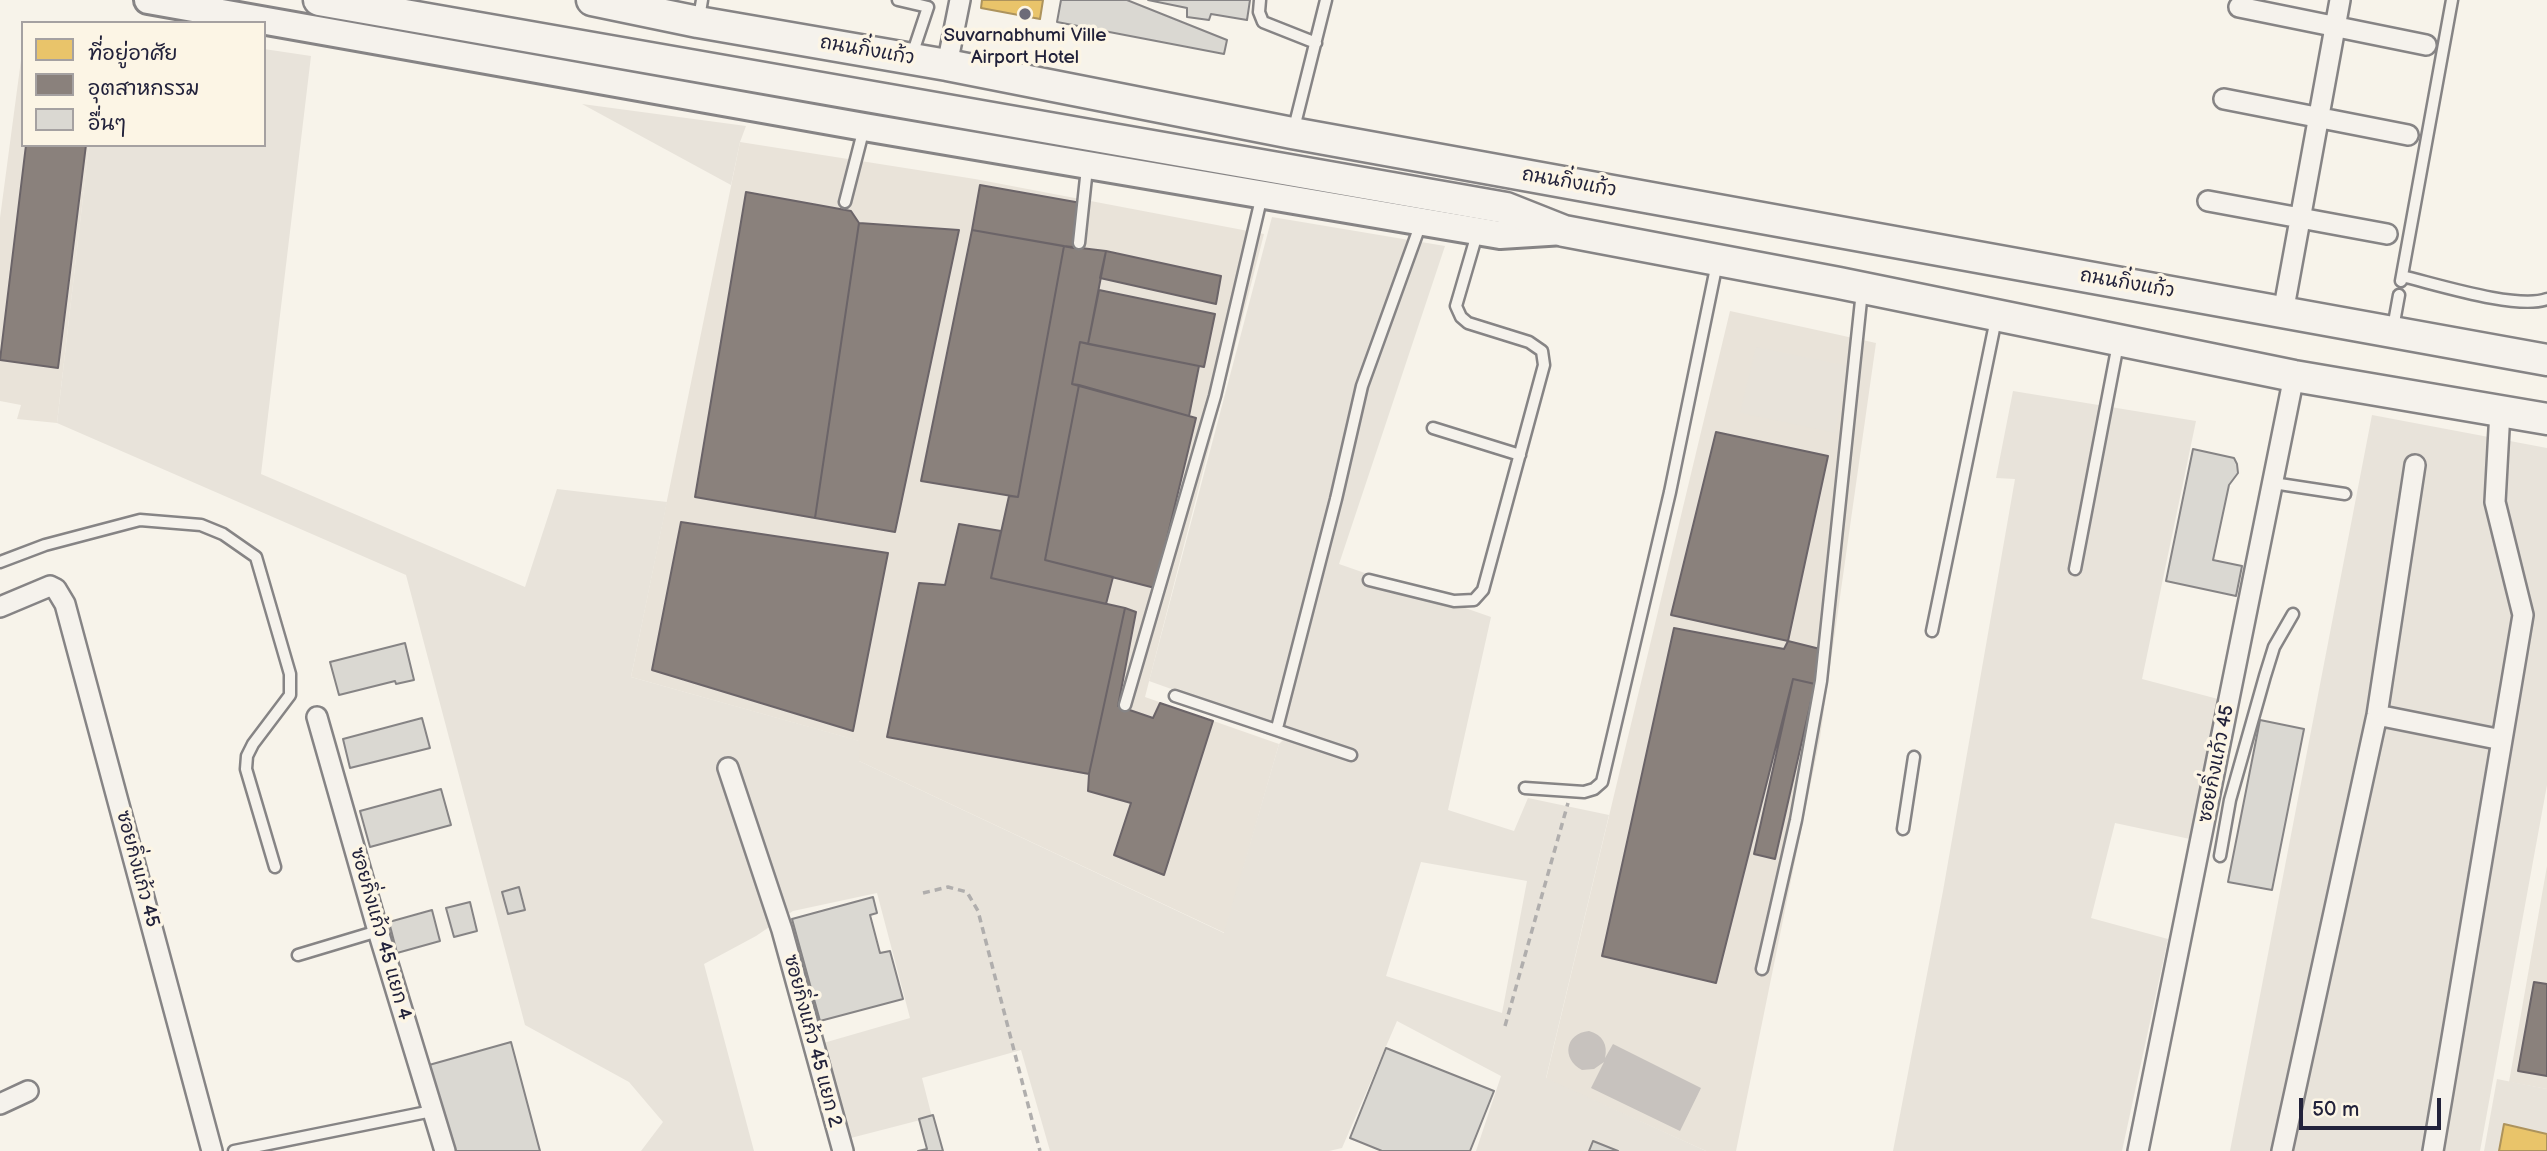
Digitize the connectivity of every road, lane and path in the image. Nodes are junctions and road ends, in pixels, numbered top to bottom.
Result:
1 (148, 0) edge
2 (319, 0) edge
3 (592, 0) edge
4 (898, 0) edge
5 (960, 0) edge
6 (1260, 0) edge
7 (1326, 0) edge
8 (2340, 0) edge
9 (2452, 0) edge
10 (2239, 7) dead end
11 (700, 11) edge
12 (2335, 27) junction
13 (1316, 43) junction
14 (2426, 45) dead end
15 (911, 59) junction
16 (947, 65) junction
17 (2224, 99) dead end
18 (2319, 116) junction
19 (864, 127) junction
20 (1293, 133) junction
21 (2409, 135) dead end
22 (1088, 164) junction
23 (1262, 195) junction
24 (2208, 201) dead end
25 (845, 202) dead end
26 (2300, 218) junction
27 (1421, 222) junction
28 (1564, 231) junction
29 (1478, 232) junction
30 (2387, 234) dead end
31 (1079, 243) dead end
32 (1718, 260) junction
33 (1862, 287) junction
34 (2399, 295) dead end
35 (2547, 299) edge
36 (2283, 313) junction
37 (1997, 315) junction
38 (2392, 332) junction
39 (2119, 340) junction
40 (2547, 360) edge
41 (2294, 376) junction
42 (2500, 411) junction
43 (2547, 419) edge
44 (1433, 428) dead end
45 (1520, 455) junction
46 (2416, 466) dead end
47 (2273, 483) junction
48 (2345, 494) dead end
49 (0, 562) edge
50 (2075, 569) dead end
51 (1368, 580) dead end
52 (0, 607) edge
53 (2293, 614) dead end
54 (1932, 631) dead end
55 (1175, 696) dead end
56 (1125, 705) dead end
57 (2377, 715) junction
58 (317, 717) dead end
59 (1277, 728) junction
60 (2502, 740) junction
61 (1351, 755) dead end
62 (1914, 757) dead end
63 (728, 768) dead end
64 (1525, 788) dead end
65 (1572, 791) junction
66 (2210, 797) junction
67 (2230, 800) junction
68 (1903, 828) dead end
69 (2220, 856) dead end
70 (275, 867) dead end
71 (923, 893) dead end
72 (378, 931) junction
73 (298, 955) dead end
74 (1762, 969) dead end
75 (1505, 1026) dead end
76 (28, 1091) dead end
77 (0, 1104) edge
78 (432, 1111) junction
79 (212, 1151) edge
80 (234, 1151) edge
81 (445, 1151) edge
82 (843, 1151) edge
83 (1040, 1151) edge
84 (2138, 1151) edge
85 (2282, 1151) edge
86 (2433, 1151) edge

1 - 19 main road, ถนนกิ่งแก้ว
2 - 28 main road, ถนนกิ่งแก้ว
3 - 11 main road, ถนนกิ่งแก้ว
4 - 15 lane
5 - 16 street
6 - 13 lane
7 - 13 lane
8 - 12 street
9 - 35 lane
10 - 12 street
11 - 15 main road, ถนนกิ่งแก้ว
12 - 14 street
12 - 18 street
13 - 20 lane
15 - 16 main road, ถนนกิ่งแก้ว
16 - 20 main road, ถนนกิ่งแก้ว
17 - 18 street
18 - 21 street
18 - 26 street
19 - 22 main road, ถนนกิ่งแก้ว
19 - 25 lane
20 - 36 main road, ถนนกิ่งแก้ว
22 - 23 main road, ถนนกิ่งแก้ว
22 - 31 lane
23 - 27 main road, ถนนกิ่งแก้ว
23 - 56 lane
24 - 26 street
26 - 30 street
26 - 36 street
27 - 29 main road, ถนนกิ่งแก้ว
27 - 59 lane
28 - 29 main road, ถนนกิ่งแก้ว
28 - 32 main road, ถนนกิ่งแก้ว
29 - 45 lane
32 - 33 main road, ถนนกิ่งแก้ว
32 - 65 lane
33 - 37 main road, ถนนกิ่งแก้ว
33 - 74 lane
34 - 38 lane
36 - 38 main road, ถนนกิ่งแก้ว
37 - 39 main road, ถนนกิ่งแก้ว
37 - 54 lane
38 - 40 main road, ถนนกิ่งแก้ว
39 - 41 main road, ถนนกิ่งแก้ว
39 - 50 lane
41 - 42 main road, ถนนกิ่งแก้ว
41 - 47 street, ซอยกิ่งแก้ว 45
42 - 43 main road, ถนนกิ่งแก้ว
42 - 60 street
44 - 45 lane
45 - 51 lane
46 - 57 street
47 - 48 lane
47 - 66 street, ซอยกิ่งแก้ว 45
49 - 70 lane
52 - 79 street, ซอยกิ่งแก้ว 45
53 - 67 lane
55 - 59 lane
57 - 60 street
57 - 85 street
58 - 72 street, ซอยกิ่งแก้ว 45 แยก 4
59 - 61 lane
60 - 86 street
62 - 68 lane
63 - 82 street, ซอยกิ่งแก้ว 45 แยก 2
64 - 65 lane
65 - 75 path
66 - 67 lane
66 - 84 street, ซอยกิ่งแก้ว 45
67 - 69 lane
71 - 83 path
72 - 73 lane
72 - 78 street, ซอยกิ่งแก้ว 45 แยก 4
76 - 77 street
78 - 80 lane
78 - 81 street, ซอยกิ่งแก้ว 45 แยก 4

